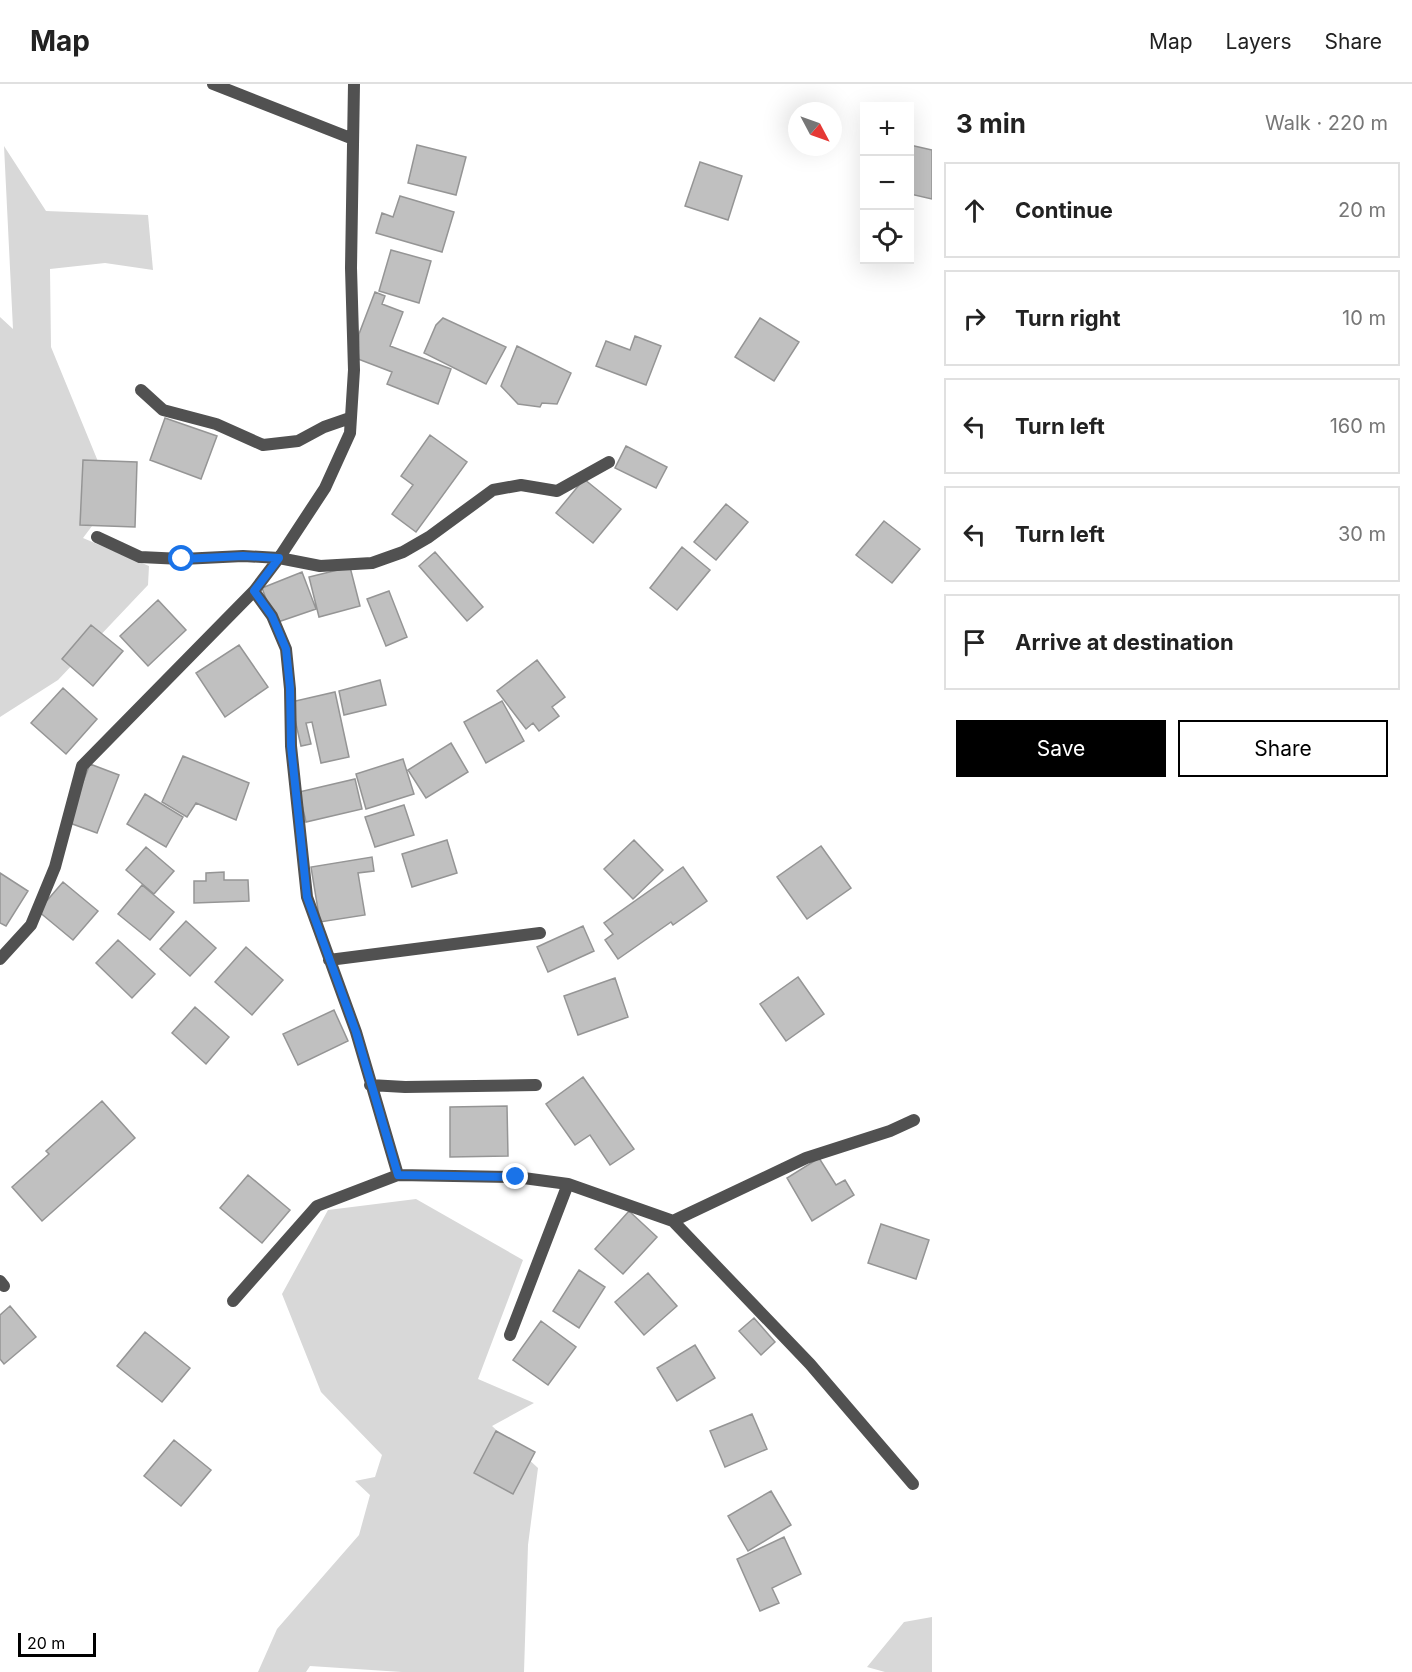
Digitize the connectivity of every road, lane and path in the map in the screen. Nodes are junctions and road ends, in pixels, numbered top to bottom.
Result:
1 (213, 84) edge
2 (354, 84) edge
3 (353, 139) junction
4 (141, 390) dead end
5 (350, 418) junction
6 (609, 462) dead end
7 (97, 537) dead end
8 (279, 558) junction
9 (254, 591) junction
10 (540, 933) dead end
11 (0, 959) edge
12 (329, 960) junction
13 (370, 1085) junction
14 (536, 1085) dead end
15 (914, 1120) dead end
16 (398, 1175) junction
17 (568, 1184) junction
18 (673, 1221) junction
19 (233, 1301) dead end
20 (510, 1335) dead end
21 (914, 1484) dead end

1 - 3 street
2 - 3 street
3 - 5 street
4 - 5 street
5 - 8 street
6 - 8 street
7 - 8 street
8 - 9 street
9 - 11 street
9 - 12 street
10 - 12 street
12 - 13 street
13 - 14 street
13 - 16 street
15 - 18 street
16 - 17 street
16 - 19 street
17 - 18 street
17 - 20 street
18 - 21 street

